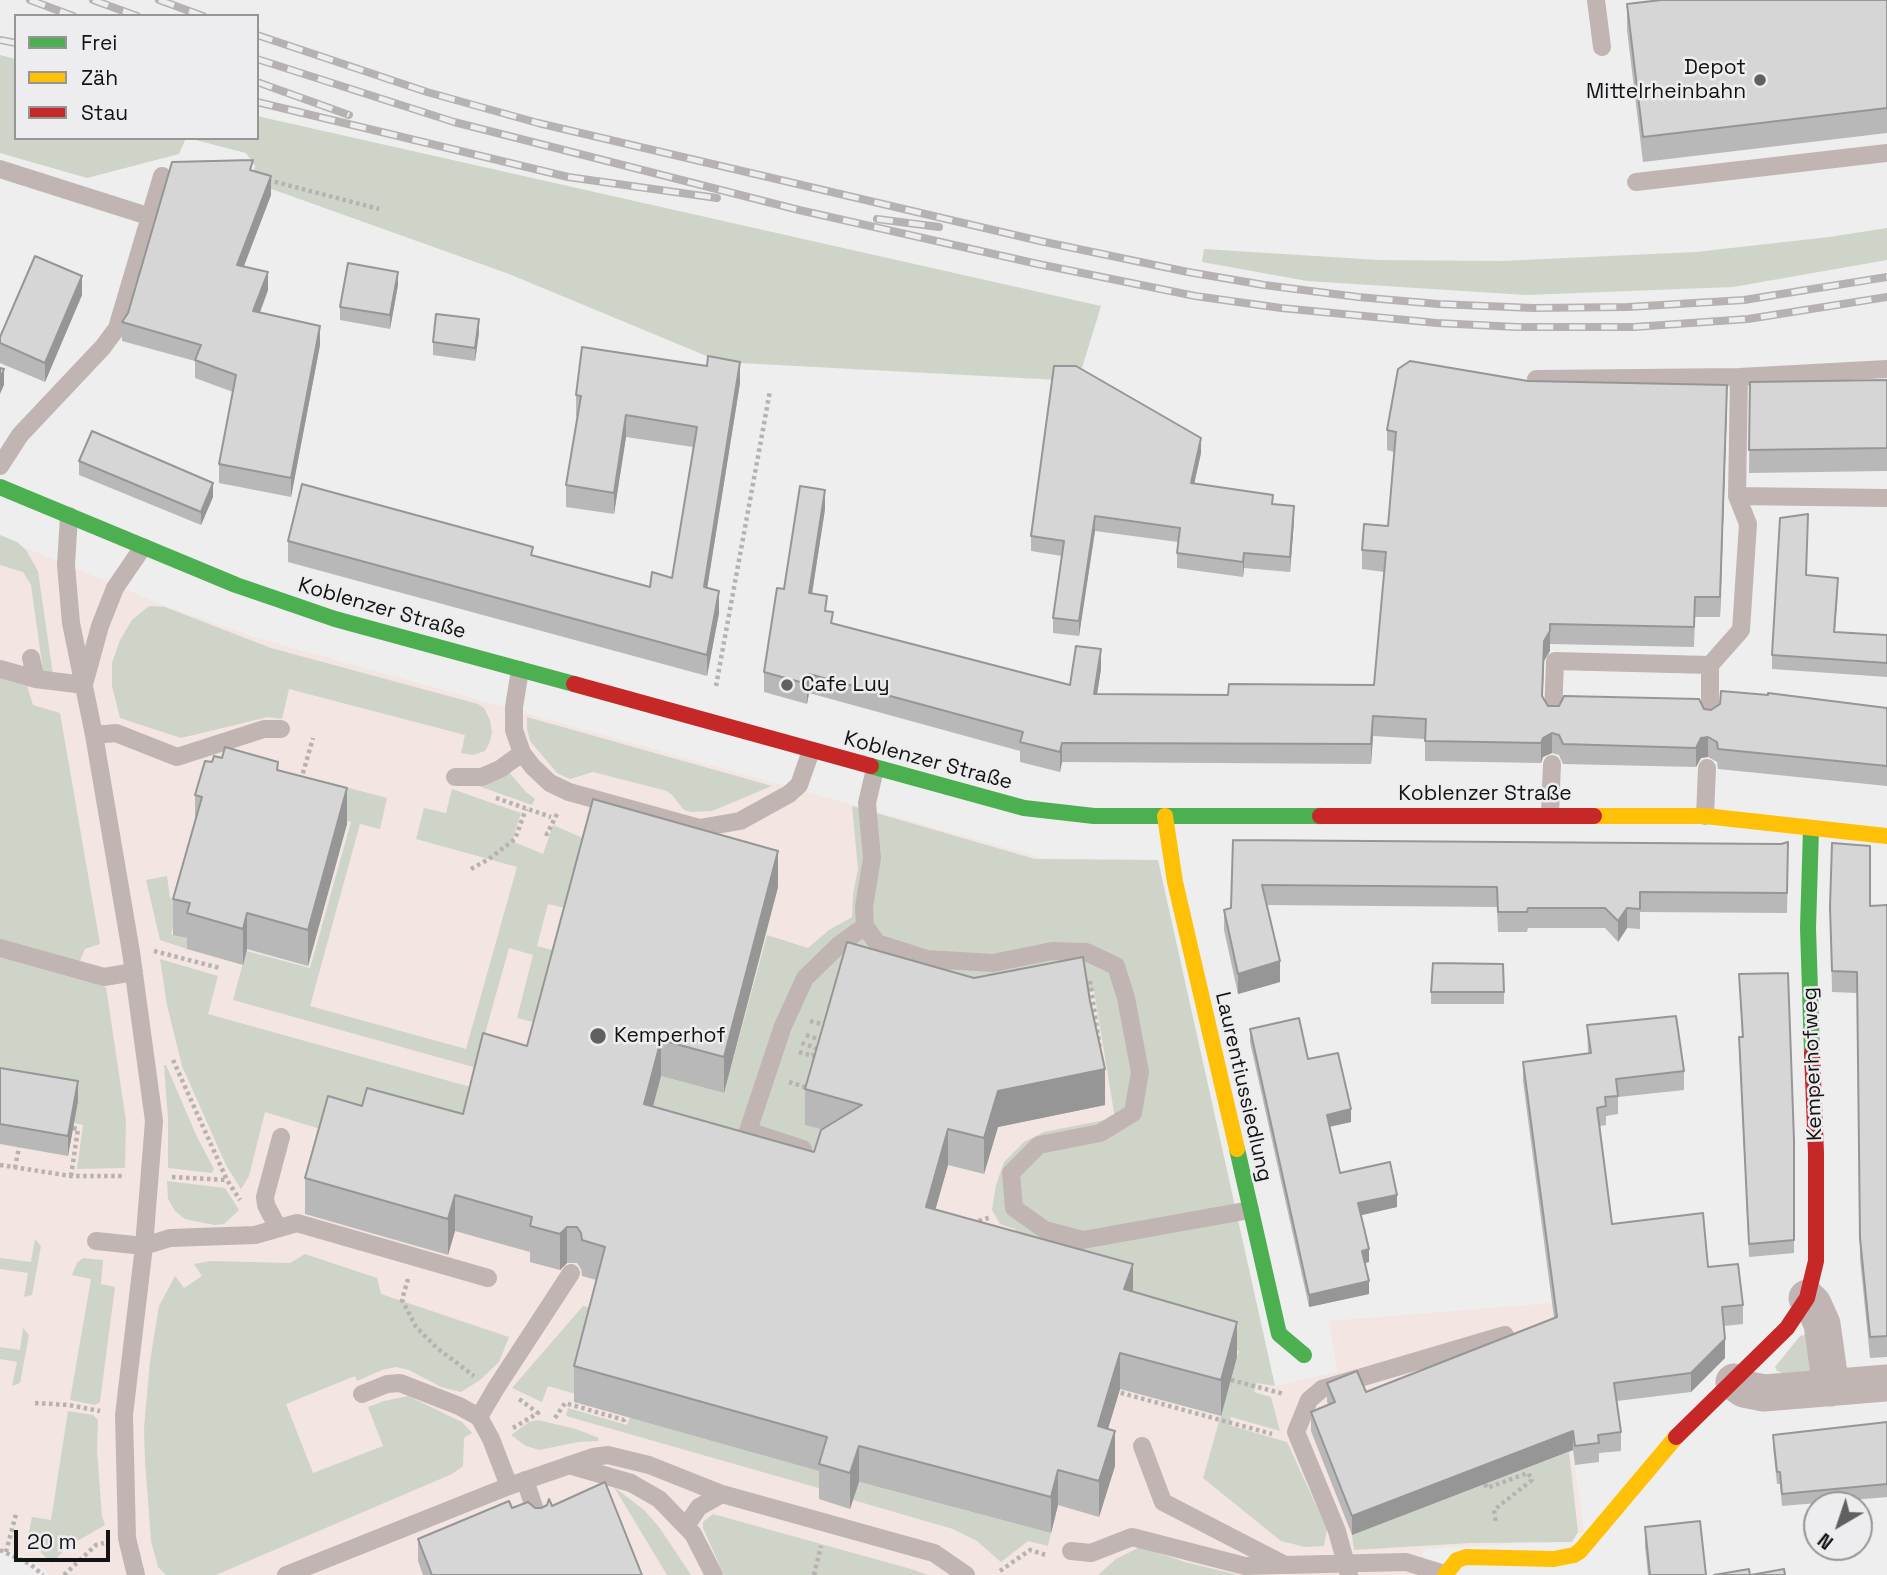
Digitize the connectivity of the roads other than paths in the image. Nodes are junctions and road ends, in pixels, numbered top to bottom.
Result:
1 (1596, 0) edge
2 (1602, 47) dead end
3 (1887, 153) edge
4 (0, 169) edge
5 (162, 176) dead end
6 (1636, 182) dead end
7 (151, 217) junction
8 (1887, 369) edge
9 (1739, 377) junction
10 (1536, 379) edge
11 (0, 466) edge
12 (0, 487) edge
13 (1737, 496) junction
14 (1887, 498) edge
15 (69, 516) junction
16 (143, 547) junction
17 (31, 658) dead end
18 (1710, 665) junction
19 (0, 669) edge
20 (520, 670) junction
21 (36, 679) junction
22 (84, 685) junction
23 (1553, 716) edge
24 (1710, 719) edge
25 (281, 729) dead end
26 (94, 735) junction
27 (811, 751) junction
28 (522, 753) junction
29 (1552, 764) dead end
30 (1707, 768) dead end
31 (875, 769) junction
32 (455, 777) road end
33 (1550, 814) junction
34 (1165, 816) junction
35 (1705, 816) junction
36 (1811, 829) junction
37 (1887, 836) edge
38 (865, 926) junction
39 (0, 948) edge
40 (134, 972) junction
41 (281, 1137) dead end
42 (803, 1149) edge
43 (1250, 1210) junction
44 (278, 1228) junction
45 (96, 1241) dead end
46 (144, 1246) junction
47 (571, 1273) dead end
48 (488, 1278) dead end
49 (1807, 1297) junction
50 (1505, 1335) edge
51 (1304, 1355) dead end
52 (1734, 1382) junction
53 (1887, 1383) edge
54 (1831, 1388) junction
55 (362, 1394) dead end
56 (480, 1418) junction
57 (1142, 1446) dead end
58 (569, 1465) junction
59 (517, 1483) junction
60 (722, 1494) junction
61 (538, 1519) edge
62 (687, 1526) junction
63 (1071, 1551) dead end
64 (1286, 1565) junction
65 (1347, 1569) edge
66 (294, 1574) edge
67 (136, 1575) edge
68 (714, 1575) edge
69 (966, 1575) edge
70 (1445, 1575) edge

1 - 2 lane
3 - 6 lane
4 - 7 lane
5 - 7 lane
7 - 11 lane
8 - 9 lane
9 - 10 lane
9 - 13 lane
12 - 15 street, Koblenzer Straße
13 - 14 lane
13 - 18 lane
15 - 16 street, Koblenzer Straße
15 - 22 lane
16 - 20 street, Koblenzer Straße
16 - 22 lane
17 - 21 lane
18 - 23 lane
18 - 24 lane
19 - 21 lane
20 - 27 street, Koblenzer Straße
20 - 28 lane
21 - 22 lane
22 - 26 lane
25 - 26 lane
26 - 40 lane
27 - 28 lane
27 - 31 street, Koblenzer Straße
28 - 32 lane
29 - 33 lane
30 - 35 lane
31 - 34 street, Koblenzer Straße
31 - 38 lane
33 - 34 street, Koblenzer Straße
33 - 35 street, Koblenzer Straße
34 - 43 street, Laurentiussiedlung
35 - 36 street, Koblenzer Straße
36 - 37 street, Koblenzer Straße
36 - 49 street, Kemperhofweg
38 - 42 lane
38 - 43 lane
39 - 40 lane
40 - 46 lane
41 - 44 lane
43 - 51 street, Laurentiussiedlung
44 - 46 lane
44 - 48 lane
45 - 46 lane
46 - 67 lane
47 - 56 lane
49 - 52 street, Kemperhofweg
49 - 54 street
50 - 65 lane
52 - 54 street
52 - 70 street, Kemperhofweg
53 - 54 street
55 - 56 lane
56 - 59 lane
57 - 64 lane
58 - 59 lane
58 - 60 lane
58 - 62 lane
59 - 61 lane
59 - 66 lane
60 - 62 lane
60 - 69 lane
62 - 68 lane
63 - 64 lane
64 - 65 lane
65 - 70 lane

